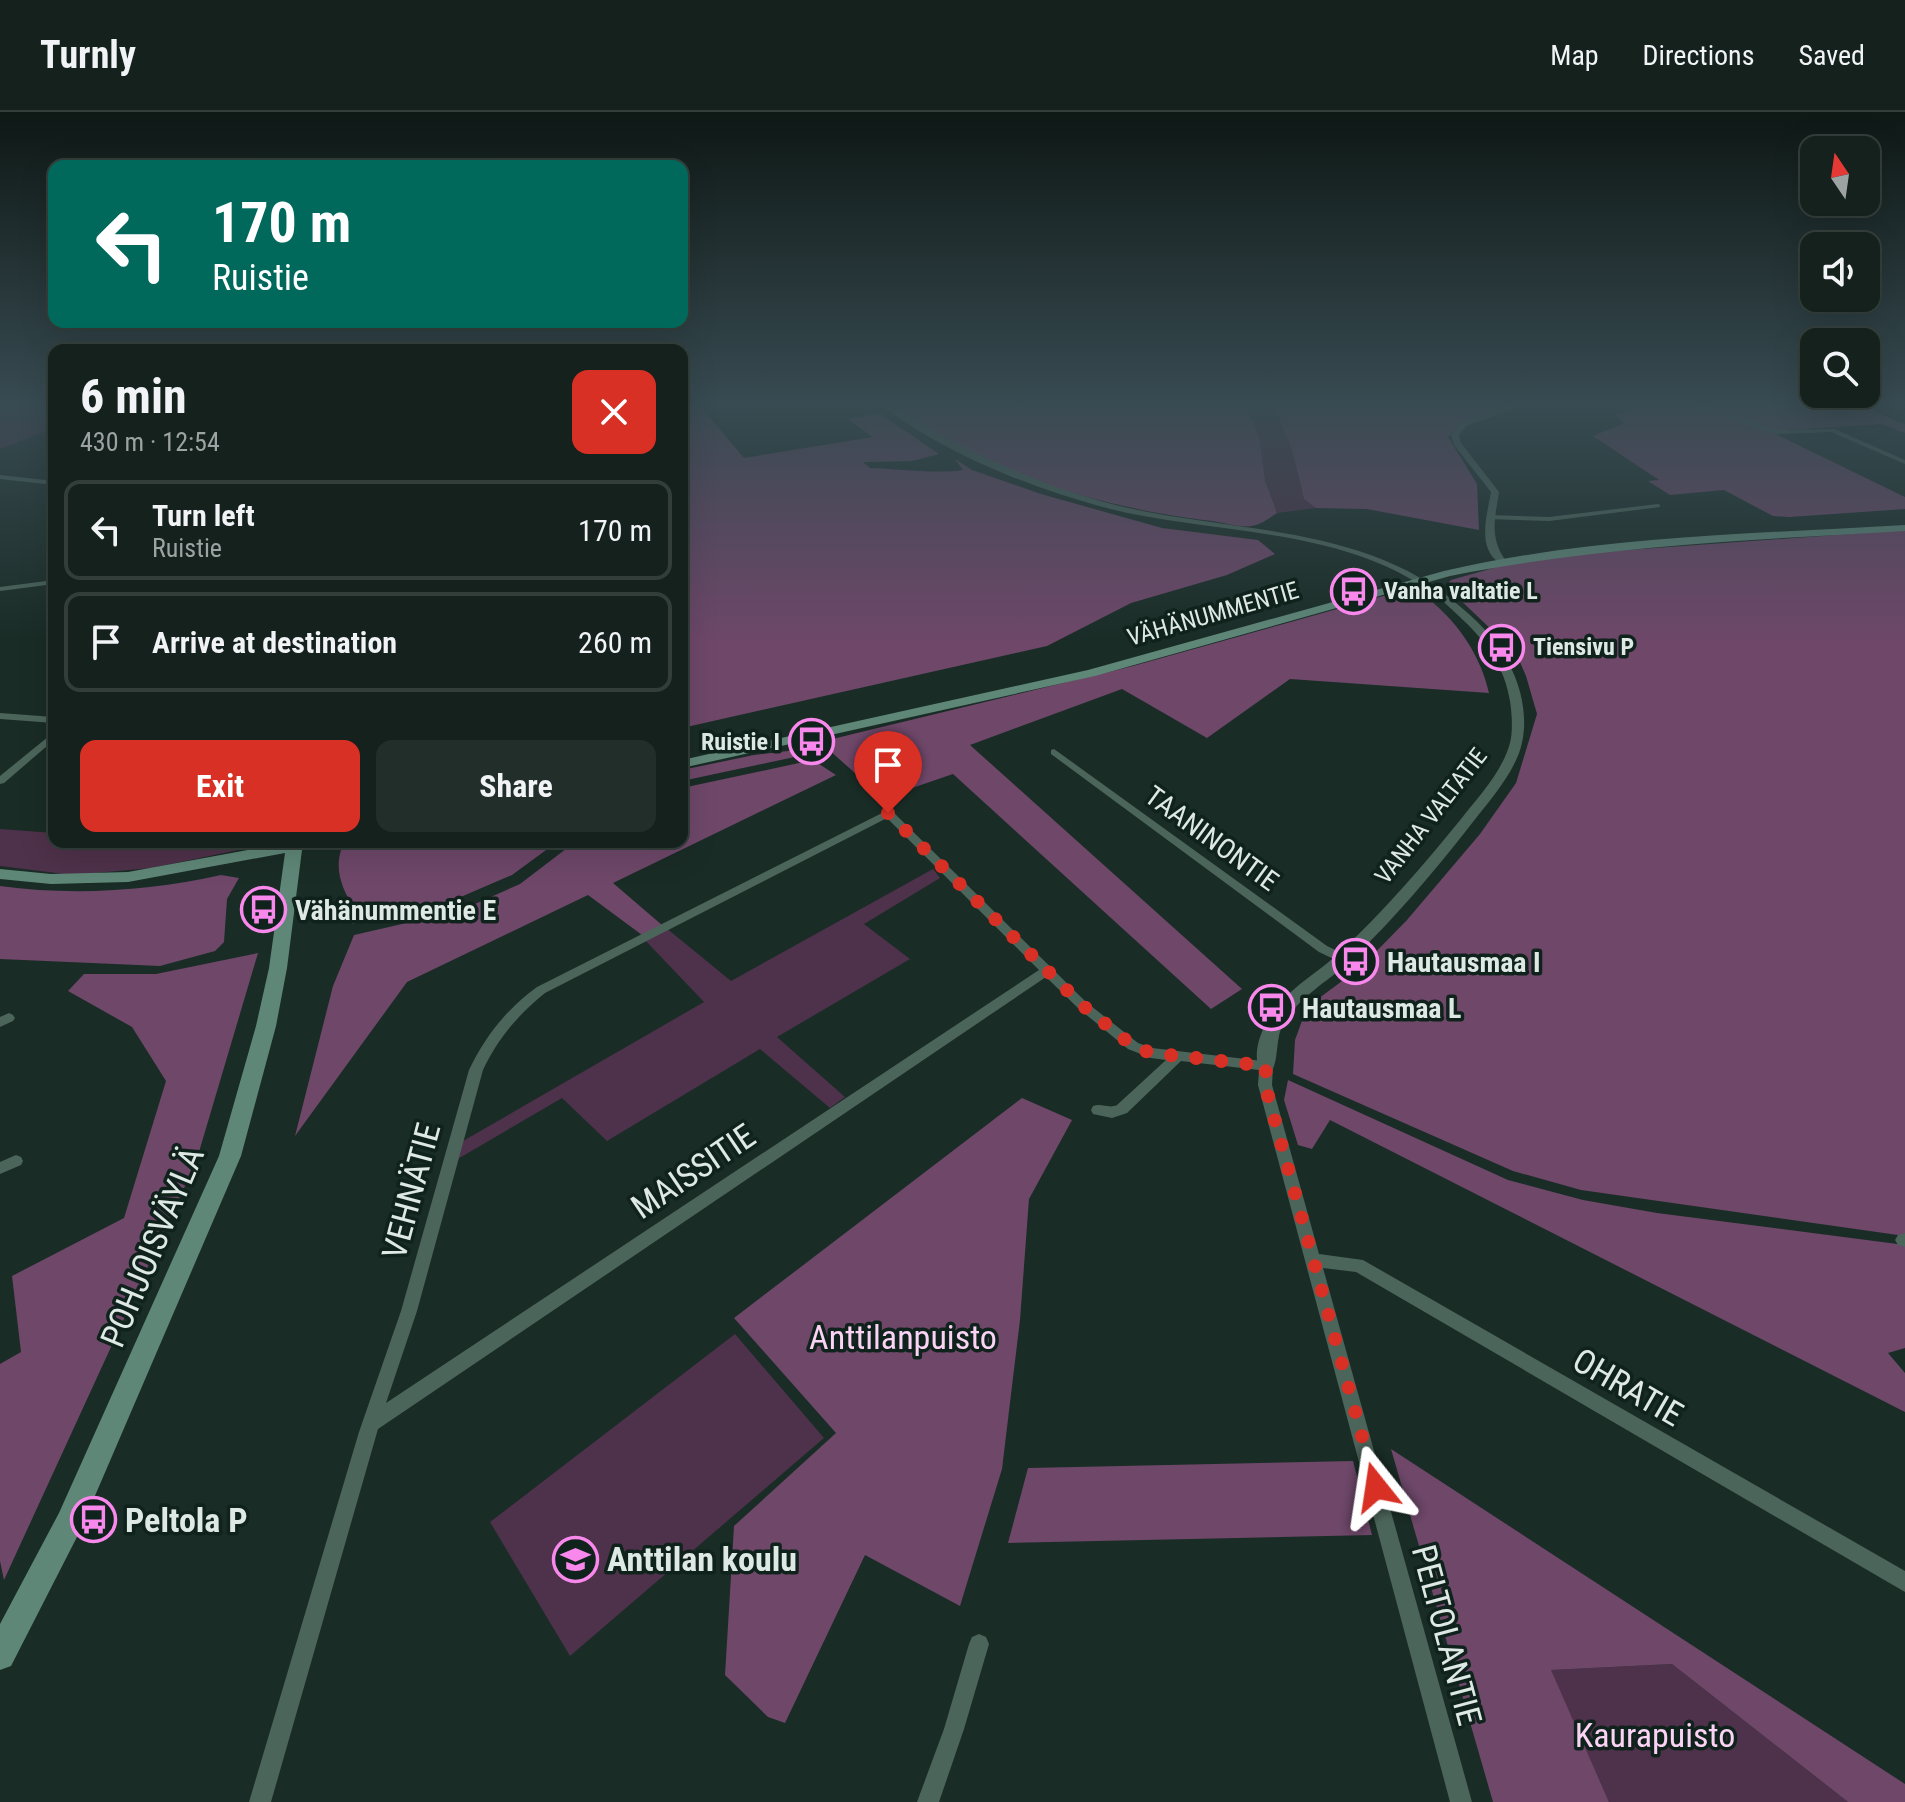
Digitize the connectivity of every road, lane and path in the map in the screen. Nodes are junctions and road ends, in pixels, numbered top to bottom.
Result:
1 (1033, 483) edge
2 (1488, 483) edge
3 (1658, 506) dead end
4 (1489, 517) junction
5 (1905, 528) edge
6 (1501, 561) junction
7 (1422, 580) junction
8 (48, 583) edge
9 (0, 589) edge
10 (0, 716) edge
11 (48, 720) edge
12 (48, 740) edge
13 (1054, 752) dead end
14 (688, 763) edge
15 (0, 781) edge
16 (278, 848) edge
17 (294, 848) edge
18 (0, 874) edge
19 (1344, 959) junction
20 (1048, 970) junction
21 (1178, 1056) junction
22 (1266, 1066) junction
23 (1098, 1110) dead end
24 (16, 1161) dead end
25 (0, 1168) edge
26 (1316, 1261) junction
27 (372, 1423) junction
28 (1905, 1582) edge
29 (979, 1644) dead end
30 (0, 1655) edge
31 (260, 1802) edge
32 (928, 1802) edge
33 (1461, 1802) edge

1 - 7 street, VANHA VALTATIE
2 - 4 street
3 - 4 street
4 - 6 street
5 - 6 main road, VÄHÄNUMMENTIE
6 - 7 main road, VÄHÄNUMMENTIE
7 - 14 main road, VÄHÄNUMMENTIE
7 - 19 street, VANHA VALTATIE
8 - 9 street
10 - 11 street
12 - 15 street
13 - 19 street, TAANINONTIE
16 - 18 main road
17 - 30 main road, POHJOISVÄYLÄ
19 - 22 street, VANHA VALTATIE
20 - 21 street
20 - 27 street, MAISSITIE
20 - 27 street, VEHNÄTIE
21 - 22 street
21 - 23 street
22 - 26 street, PELTOLANTIE
24 - 25 street
26 - 28 street, OHRATIE
26 - 33 street, PELTOLANTIE
27 - 31 street, VEHNÄTIE
29 - 32 street

